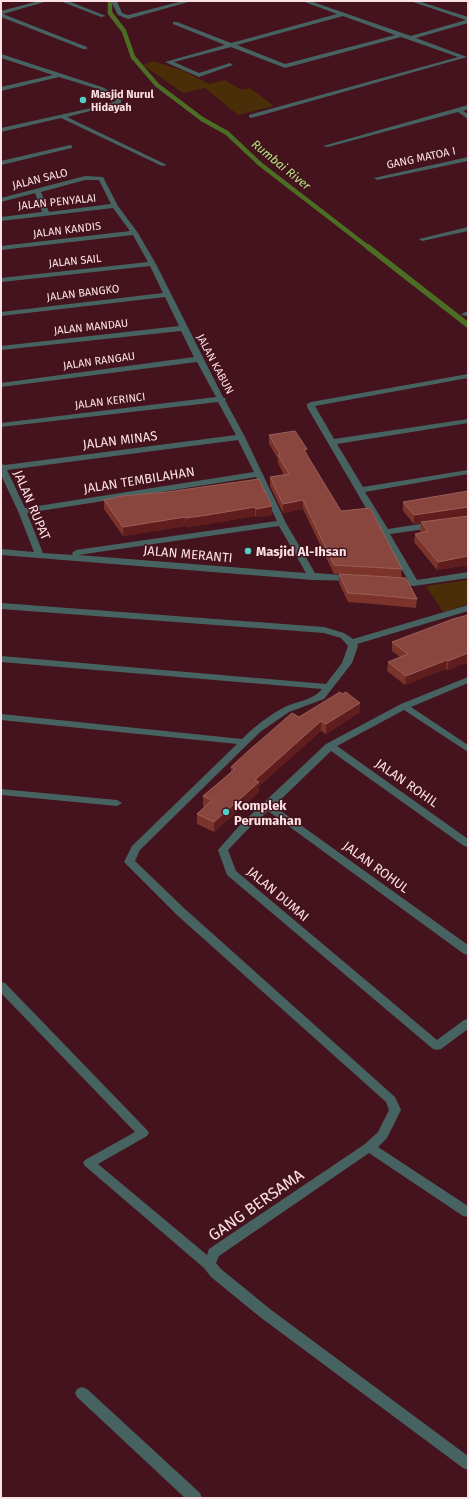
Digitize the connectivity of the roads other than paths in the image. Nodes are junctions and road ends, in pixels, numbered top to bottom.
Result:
1 (45, 1) edge
2 (63, 1) edge
3 (114, 1) edge
4 (189, 1) edge
5 (318, 1) edge
6 (413, 1) edge
7 (308, 2) edge
8 (1, 14) edge
9 (344, 14) junction
10 (103, 16) dead end
11 (468, 20) edge
12 (175, 23) dead end
13 (400, 35) junction
14 (411, 38) junction
15 (230, 45) junction
16 (85, 48) dead end
17 (1, 56) edge
18 (466, 58) edge
19 (230, 65) dead end
20 (59, 75) junction
21 (1, 89) edge
22 (468, 108) edge
23 (459, 110) junction
24 (63, 116) junction
25 (252, 116) dead end
26 (468, 117) edge
27 (1, 130) edge
28 (326, 146) dead end
29 (70, 147) dead end
30 (468, 159) edge
31 (1, 163) edge
32 (164, 165) dead end
33 (84, 178) joint
34 (377, 178) dead end
35 (37, 190) junction
36 (1, 200) edge
37 (115, 206) junction
38 (46, 213) junction
39 (1, 219) edge
40 (468, 228) edge
41 (135, 233) junction
42 (422, 239) dead end
43 (1, 248) edge
44 (152, 264) junction
45 (1, 280) edge
46 (167, 295) junction
47 (1, 314) edge
48 (184, 328) junction
49 (1, 348) edge
50 (199, 359) junction
51 (468, 376) edge
52 (1, 386) edge
53 (222, 399) junction
54 (468, 420) edge
55 (1, 425) edge
56 (242, 437) junction
57 (331, 442) junction
58 (1, 467) edge
59 (468, 472) edge
60 (259, 474) junction
61 (361, 490) junction
62 (22, 511) junction
63 (282, 523) junction
64 (445, 524) edge
65 (385, 532) junction
66 (1, 552) edge
67 (38, 554) junction
68 (59, 555) junction
69 (468, 575) edge
70 (313, 577) junction
71 (360, 580) edge
72 (383, 581) edge
73 (414, 582) junction
74 (1, 606) edge
75 (468, 608) edge
76 (351, 643) junction
77 (1, 659) edge
78 (468, 680) edge
79 (329, 687) junction
80 (404, 706) junction
81 (1, 717) edge
82 (244, 742) junction
83 (330, 746) junction
84 (468, 749) edge
85 (1, 792) edge
86 (117, 803) dead end
87 (268, 806) junction
88 (468, 844) edge
89 (468, 951) edge
90 (1, 986) edge
91 (468, 1023) edge
92 (370, 1147) junction
93 (468, 1212) edge
94 (209, 1264) junction
95 (82, 1393) dead end
96 (468, 1464) edge
97 (195, 1498) edge

1 - 8 street
2 - 10 street
3 - 4 street
5 - 7 street
6 - 11 street
7 - 9 street
8 - 16 street
9 - 13 street
9 - 15 street
11 - 14 street
12 - 15 street
13 - 14 street
13 - 15 street
14 - 18 street
15 - 19 street
17 - 20 street
18 - 25 street
20 - 21 street
20 - 24 street
22 - 23 street
23 - 26 street
23 - 28 street
24 - 27 street
24 - 32 street
29 - 31 street
30 - 34 street, GANG MATOA I
33 - 35 street, JALAN SALO
33 - 37 street, JALAN KABUN
35 - 36 street, JALAN SALO
35 - 38 street
37 - 38 street, JALAN PENYALAI
37 - 41 street, JALAN KABUN
38 - 39 street, JALAN PENYALAI
40 - 42 street
41 - 43 street, JALAN KANDIS
41 - 44 street, JALAN KABUN
44 - 45 street, JALAN SAIL
44 - 46 street, JALAN KABUN
46 - 47 street, JALAN BANGKO
46 - 48 street, JALAN KABUN
48 - 49 street, JALAN MANDAU
48 - 50 street, JALAN KABUN
50 - 52 street, JALAN RANGAU
50 - 53 street, JALAN KABUN
51 - 57 street
53 - 55 street, JALAN KERINCI
53 - 56 street, JALAN KABUN
54 - 57 street
56 - 58 street, JALAN MINAS
56 - 60 street, JALAN KABUN
57 - 61 street
58 - 62 street, JALAN RUPAT
59 - 61 street
60 - 62 street, JALAN TEMBILAHAN
60 - 63 street, JALAN KABUN
61 - 65 street
62 - 67 street, JALAN RUPAT
63 - 68 street
63 - 70 street, JALAN KABUN
64 - 65 street
65 - 73 street
66 - 67 street, JALAN MERANTI
67 - 68 street, JALAN MERANTI
68 - 70 street, JALAN MERANTI
69 - 73 street
70 - 71 street, JALAN MERANTI
72 - 73 street
74 - 76 street
75 - 76 street
76 - 79 street
77 - 79 street
78 - 80 street, JALAN DUMAI
79 - 82 street
80 - 83 street, JALAN DUMAI
80 - 84 street
81 - 82 street
82 - 92 street, GANG BERSAMA
83 - 87 street, JALAN DUMAI
83 - 88 street, JALAN ROHIL
85 - 86 street
87 - 89 street, JALAN ROHUL
87 - 91 street, JALAN DUMAI
90 - 94 street
92 - 93 street
92 - 94 street, GANG BERSAMA
94 - 96 street
95 - 97 street

